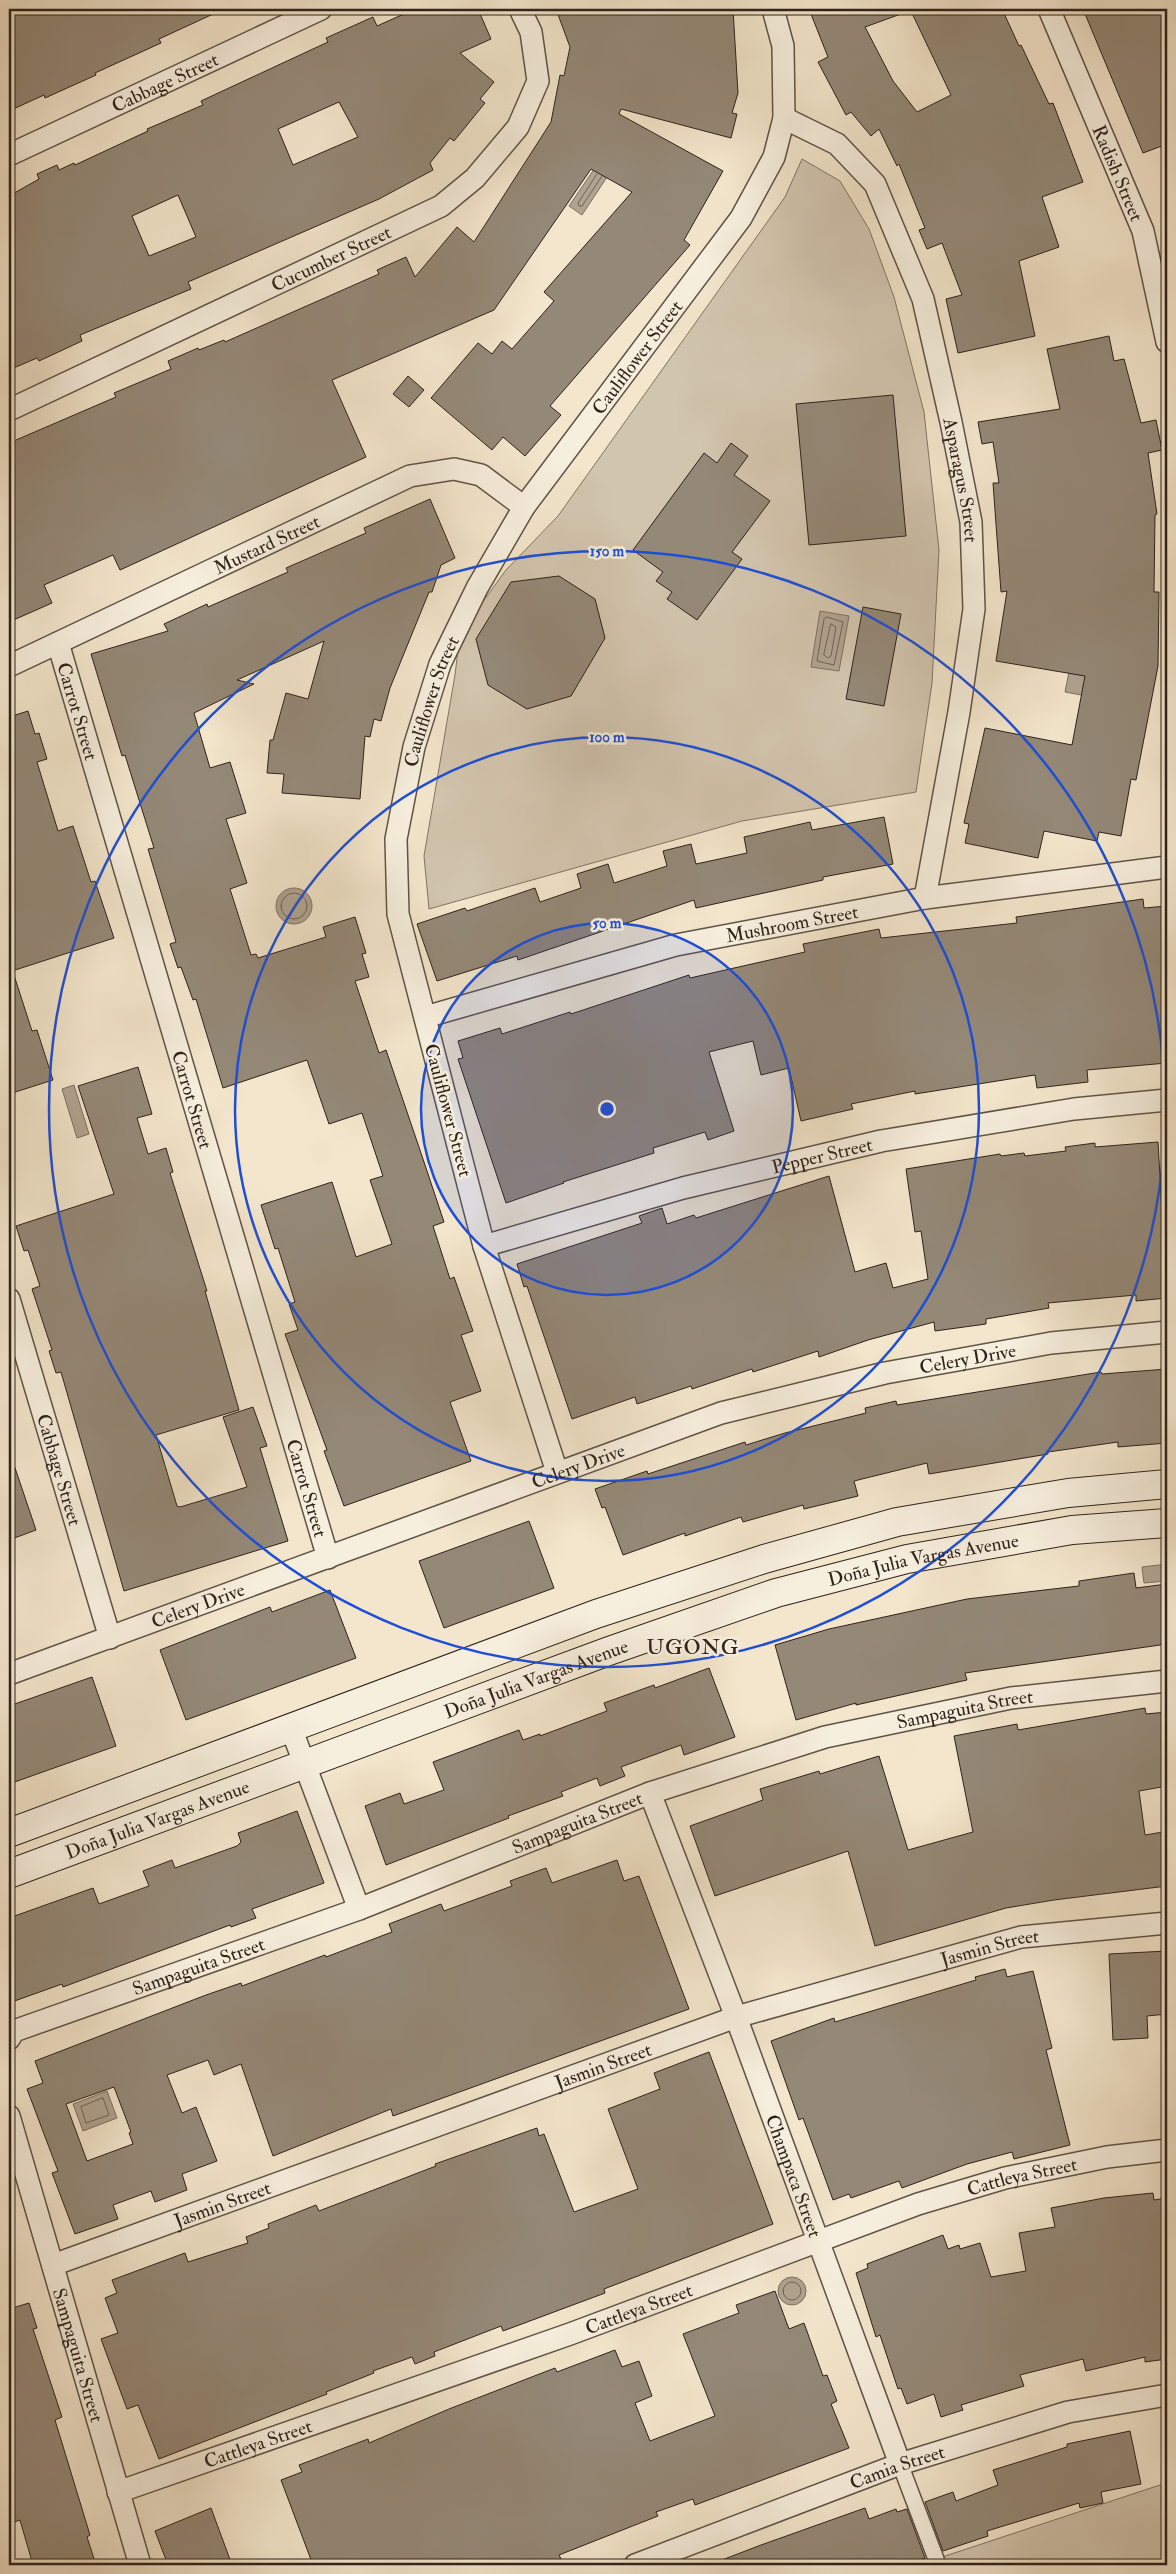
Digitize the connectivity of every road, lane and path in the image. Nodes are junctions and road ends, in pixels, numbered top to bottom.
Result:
1 (321, 9) edge
2 (520, 9) edge
3 (773, 9) edge
4 (1049, 9) edge
5 (784, 118) junction
6 (9, 155) edge
7 (1167, 342) edge
8 (9, 410) edge
9 (524, 508) junction
10 (58, 643) junction
11 (9, 666) edge
12 (1167, 865) edge
13 (925, 898) junction
14 (425, 1017) junction
15 (1167, 1100) edge
16 (484, 1246) junction
17 (9, 1299) edge
18 (1167, 1332) edge
19 (557, 1472) junction
20 (1167, 1484) edge
21 (1167, 1523) edge
22 (328, 1558) junction
23 (110, 1638) junction
24 (9, 1674) edge
25 (1167, 1681) edge
26 (291, 1728) junction
27 (306, 1764) junction
28 (650, 1793) junction
29 (9, 1833) edge
30 (9, 1874) edge
31 (358, 1909) junction
32 (1167, 1923) edge
33 (736, 2017) junction
34 (9, 2039) edge
35 (9, 2116) edge
36 (1167, 2150) edge
37 (818, 2243) junction
38 (53, 2265) junction
39 (1167, 2395) edge
40 (900, 2464) junction
41 (118, 2492) junction
42 (936, 2559) dead end
43 (140, 2565) edge
44 (635, 2565) edge

1 - 6 street, Cabbage Street
2 - 8 street, Cucumber Street
3 - 5 street, Cauliflower Street
4 - 7 street, Radish Street
5 - 9 street, Cauliflower Street
5 - 13 street, Asparagus Street
9 - 10 street, Mustard Street
9 - 14 street, Cauliflower Street
10 - 11 street, Mustard Street
10 - 22 street, Carrot Street
12 - 13 street, Mushroom Street
13 - 14 street, Mushroom Street
14 - 16 street, Cauliflower Street
15 - 16 street, Pepper Street
16 - 19 street, Cauliflower Street
17 - 23 street, Cabbage Street
18 - 19 street, Celery Drive
19 - 22 street, Celery Drive
20 - 26 main road, Doña Julia Vargas Avenue
21 - 27 main road, Doña Julia Vargas Avenue
22 - 23 street, Celery Drive
23 - 24 street, Celery Drive
25 - 28 street, Sampaguita Street
26 - 27 street
26 - 29 main road, Doña Julia Vargas Avenue
27 - 30 main road, Doña Julia Vargas Avenue
27 - 31 street
28 - 31 street, Sampaguita Street
28 - 33 street, Champaca Street
31 - 34 street, Sampaguita Street
32 - 33 street, Jasmin Street
33 - 37 street, Champaca Street
33 - 38 street, Jasmin Street
35 - 38 street, Sampaguita Street
36 - 37 street, Cattleya Street
37 - 40 street, Champaca Street
37 - 41 street, Cattleya Street
38 - 41 street, Sampaguita Street
39 - 40 street, Camia Street
40 - 42 street, Champaca Street
40 - 44 street, Camia Street
41 - 43 street, Sampaguita Street

